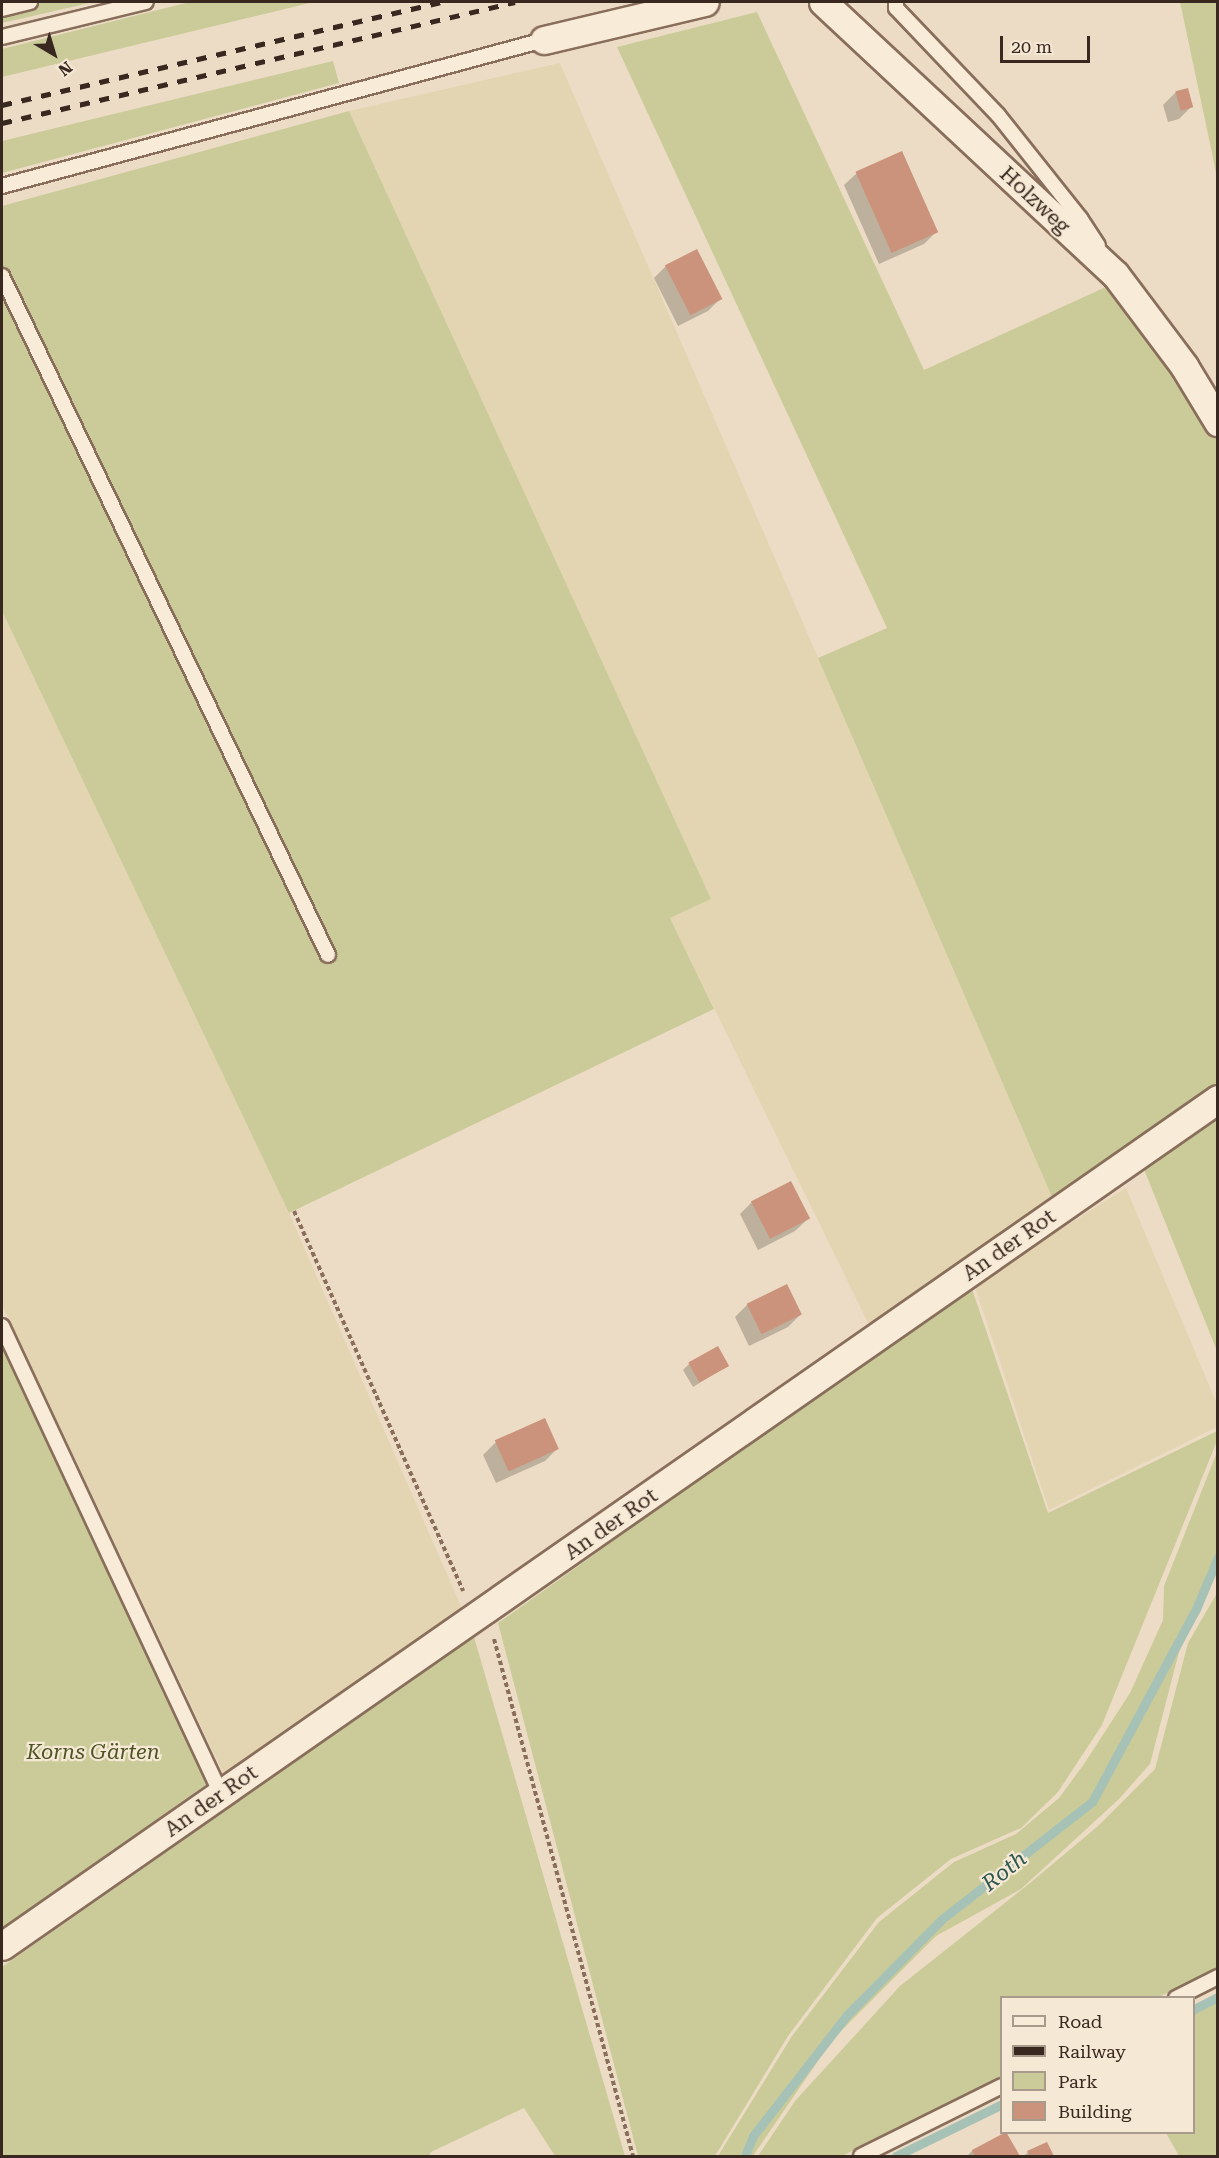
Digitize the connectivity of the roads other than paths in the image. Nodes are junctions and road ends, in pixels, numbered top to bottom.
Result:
1 (30, 2) edge
2 (146, 2) edge
3 (705, 2) edge
4 (823, 2) edge
5 (896, 2) edge
6 (2, 9) edge
7 (2, 37) edge
8 (544, 40) joint
9 (2, 186) edge
10 (1115, 274) junction
11 (2, 276) edge
12 (1218, 422) edge
13 (328, 955) dead end
14 (1218, 1099) edge
15 (2, 1326) edge
16 (221, 1794) junction
17 (2, 1946) edge
18 (1218, 1977) edge
19 (1180, 1996) edge
20 (1000, 2087) edge
21 (861, 2157) edge

1 - 6 lane
2 - 7 lane
3 - 8 street
4 - 10 street, Holzweg
5 - 10 lane
8 - 9 lane
10 - 12 street, Holzweg
11 - 13 lane
14 - 16 street, An der Rot
15 - 16 lane
16 - 17 street, An der Rot
18 - 19 lane
20 - 21 lane

